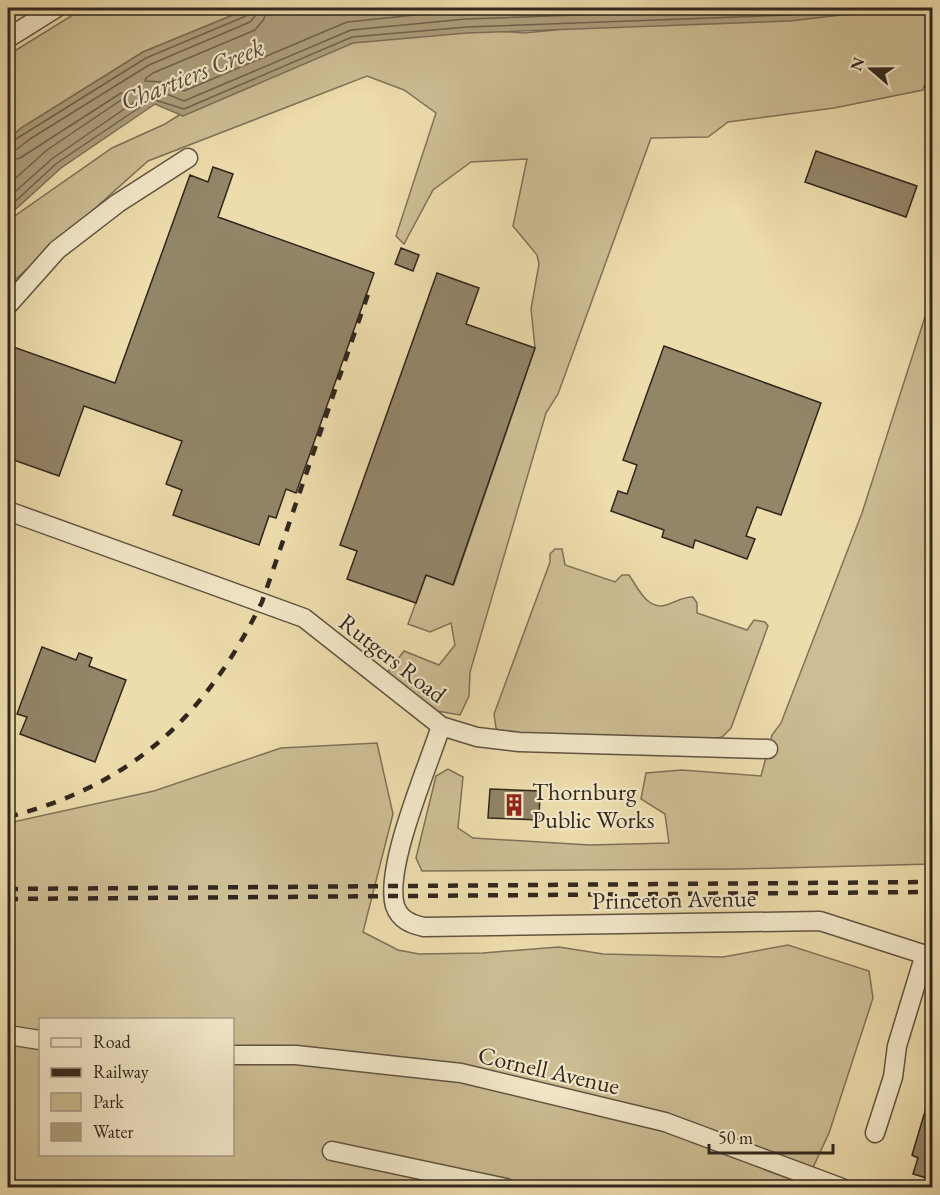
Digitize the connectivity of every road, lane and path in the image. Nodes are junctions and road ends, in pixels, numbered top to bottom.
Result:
1 (56, 8) edge
2 (8, 38) edge
3 (188, 158) dead end
4 (8, 304) edge
5 (8, 511) edge
6 (441, 726) junction
7 (768, 748) dead end
8 (929, 955) edge
9 (8, 1035) edge
10 (39, 1040) edge
11 (234, 1055) edge
12 (875, 1133) dead end
13 (333, 1151) dead end
14 (506, 1188) edge
15 (842, 1188) edge

1 - 2 street
3 - 4 street
5 - 6 street, Rutgers Road
6 - 7 street, Rutgers Road
6 - 8 street, Princeton Avenue
8 - 12 street
9 - 10 street
11 - 15 street, Cornell Avenue
13 - 14 street

